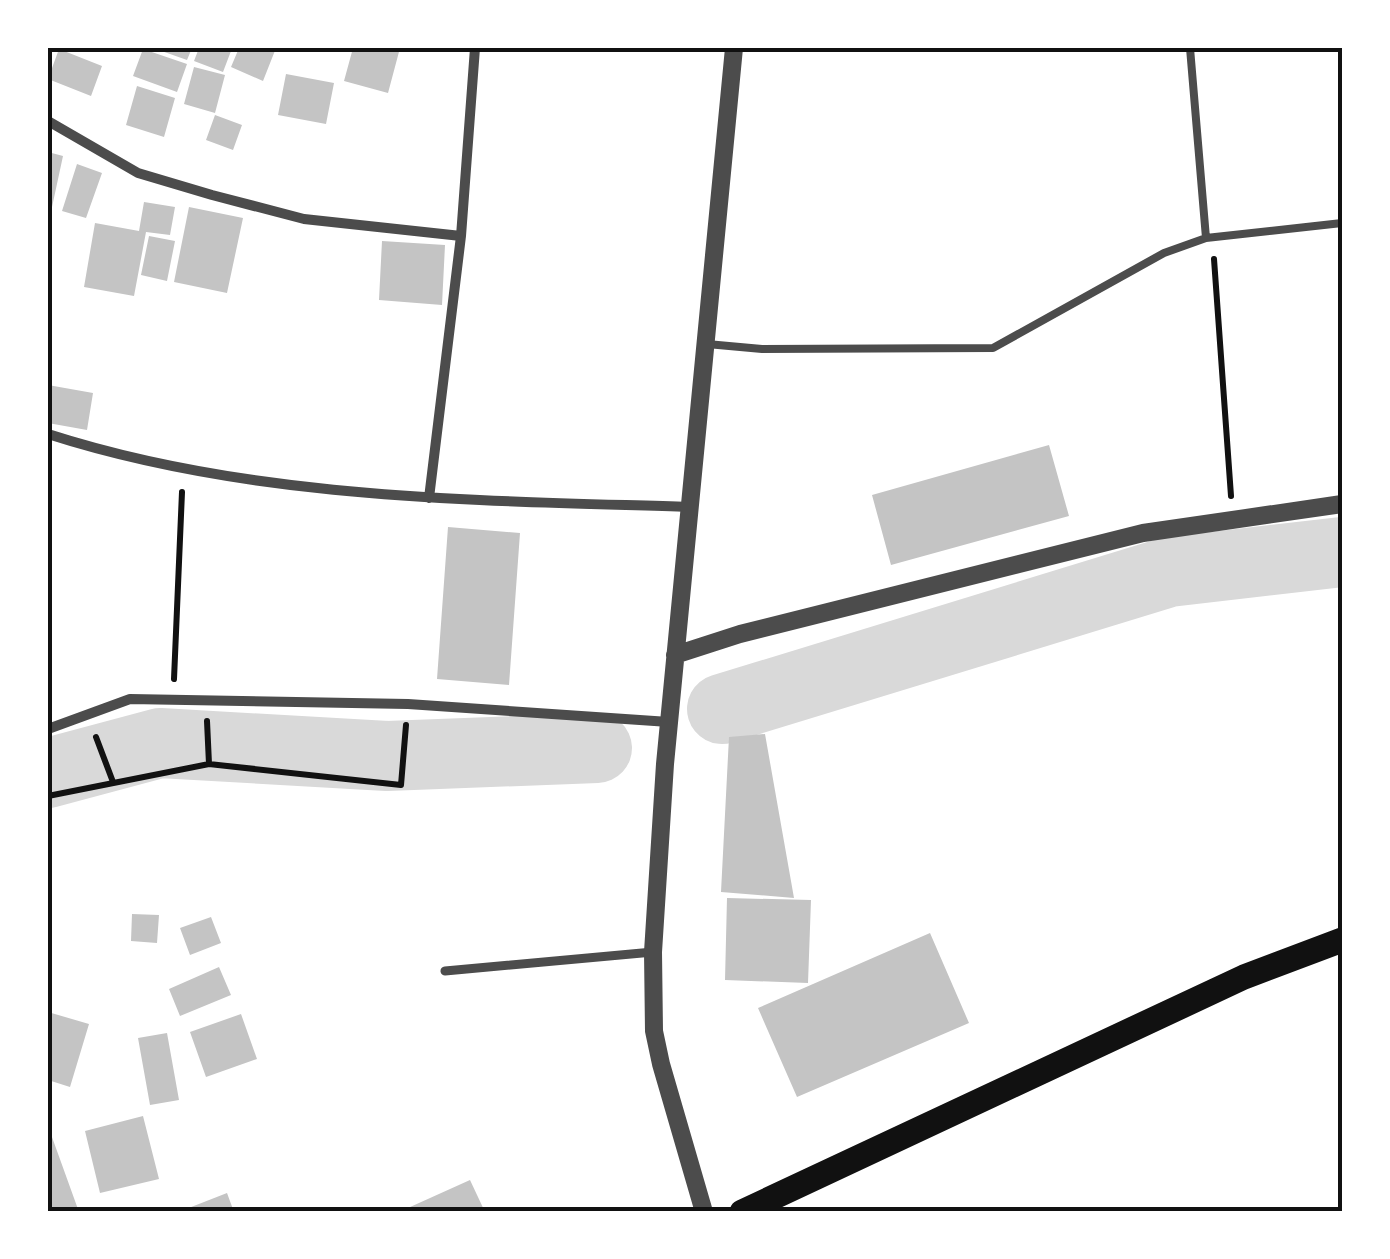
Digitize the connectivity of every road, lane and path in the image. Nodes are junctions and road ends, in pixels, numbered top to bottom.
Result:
1 (475, 48) edge
2 (734, 48) edge
3 (1190, 48) edge
4 (48, 121) edge
5 (1342, 222) edge
6 (461, 236) junction
7 (1209, 238) junction
8 (707, 344) junction
9 (48, 434) edge
10 (183, 471) junction
11 (429, 498) junction
12 (1342, 504) edge
13 (690, 506) junction
14 (1233, 521) junction
15 (675, 655) junction
16 (173, 700) junction
17 (669, 722) junction
18 (207, 725) dead end
19 (48, 729) edge
20 (406, 732) dead end
21 (96, 738) dead end
22 (209, 764) junction
23 (113, 782) junction
24 (48, 796) edge
25 (1342, 940) edge
26 (653, 952) junction
27 (445, 971) dead end
28 (704, 1212) edge
29 (742, 1212) edge

1 - 6 street
2 - 8 street
3 - 7 lane
4 - 6 street
5 - 7 lane
6 - 11 street
7 - 8 lane
7 - 14 path
8 - 13 street
9 - 10 street
10 - 11 street
10 - 16 path
11 - 13 street
12 - 14 street
13 - 15 street
14 - 15 street
15 - 17 street
16 - 17 street
16 - 19 street
17 - 26 street
18 - 22 path
20 - 22 path
21 - 23 path
22 - 23 path
23 - 24 path
25 - 29 main road
26 - 27 street
26 - 28 street

